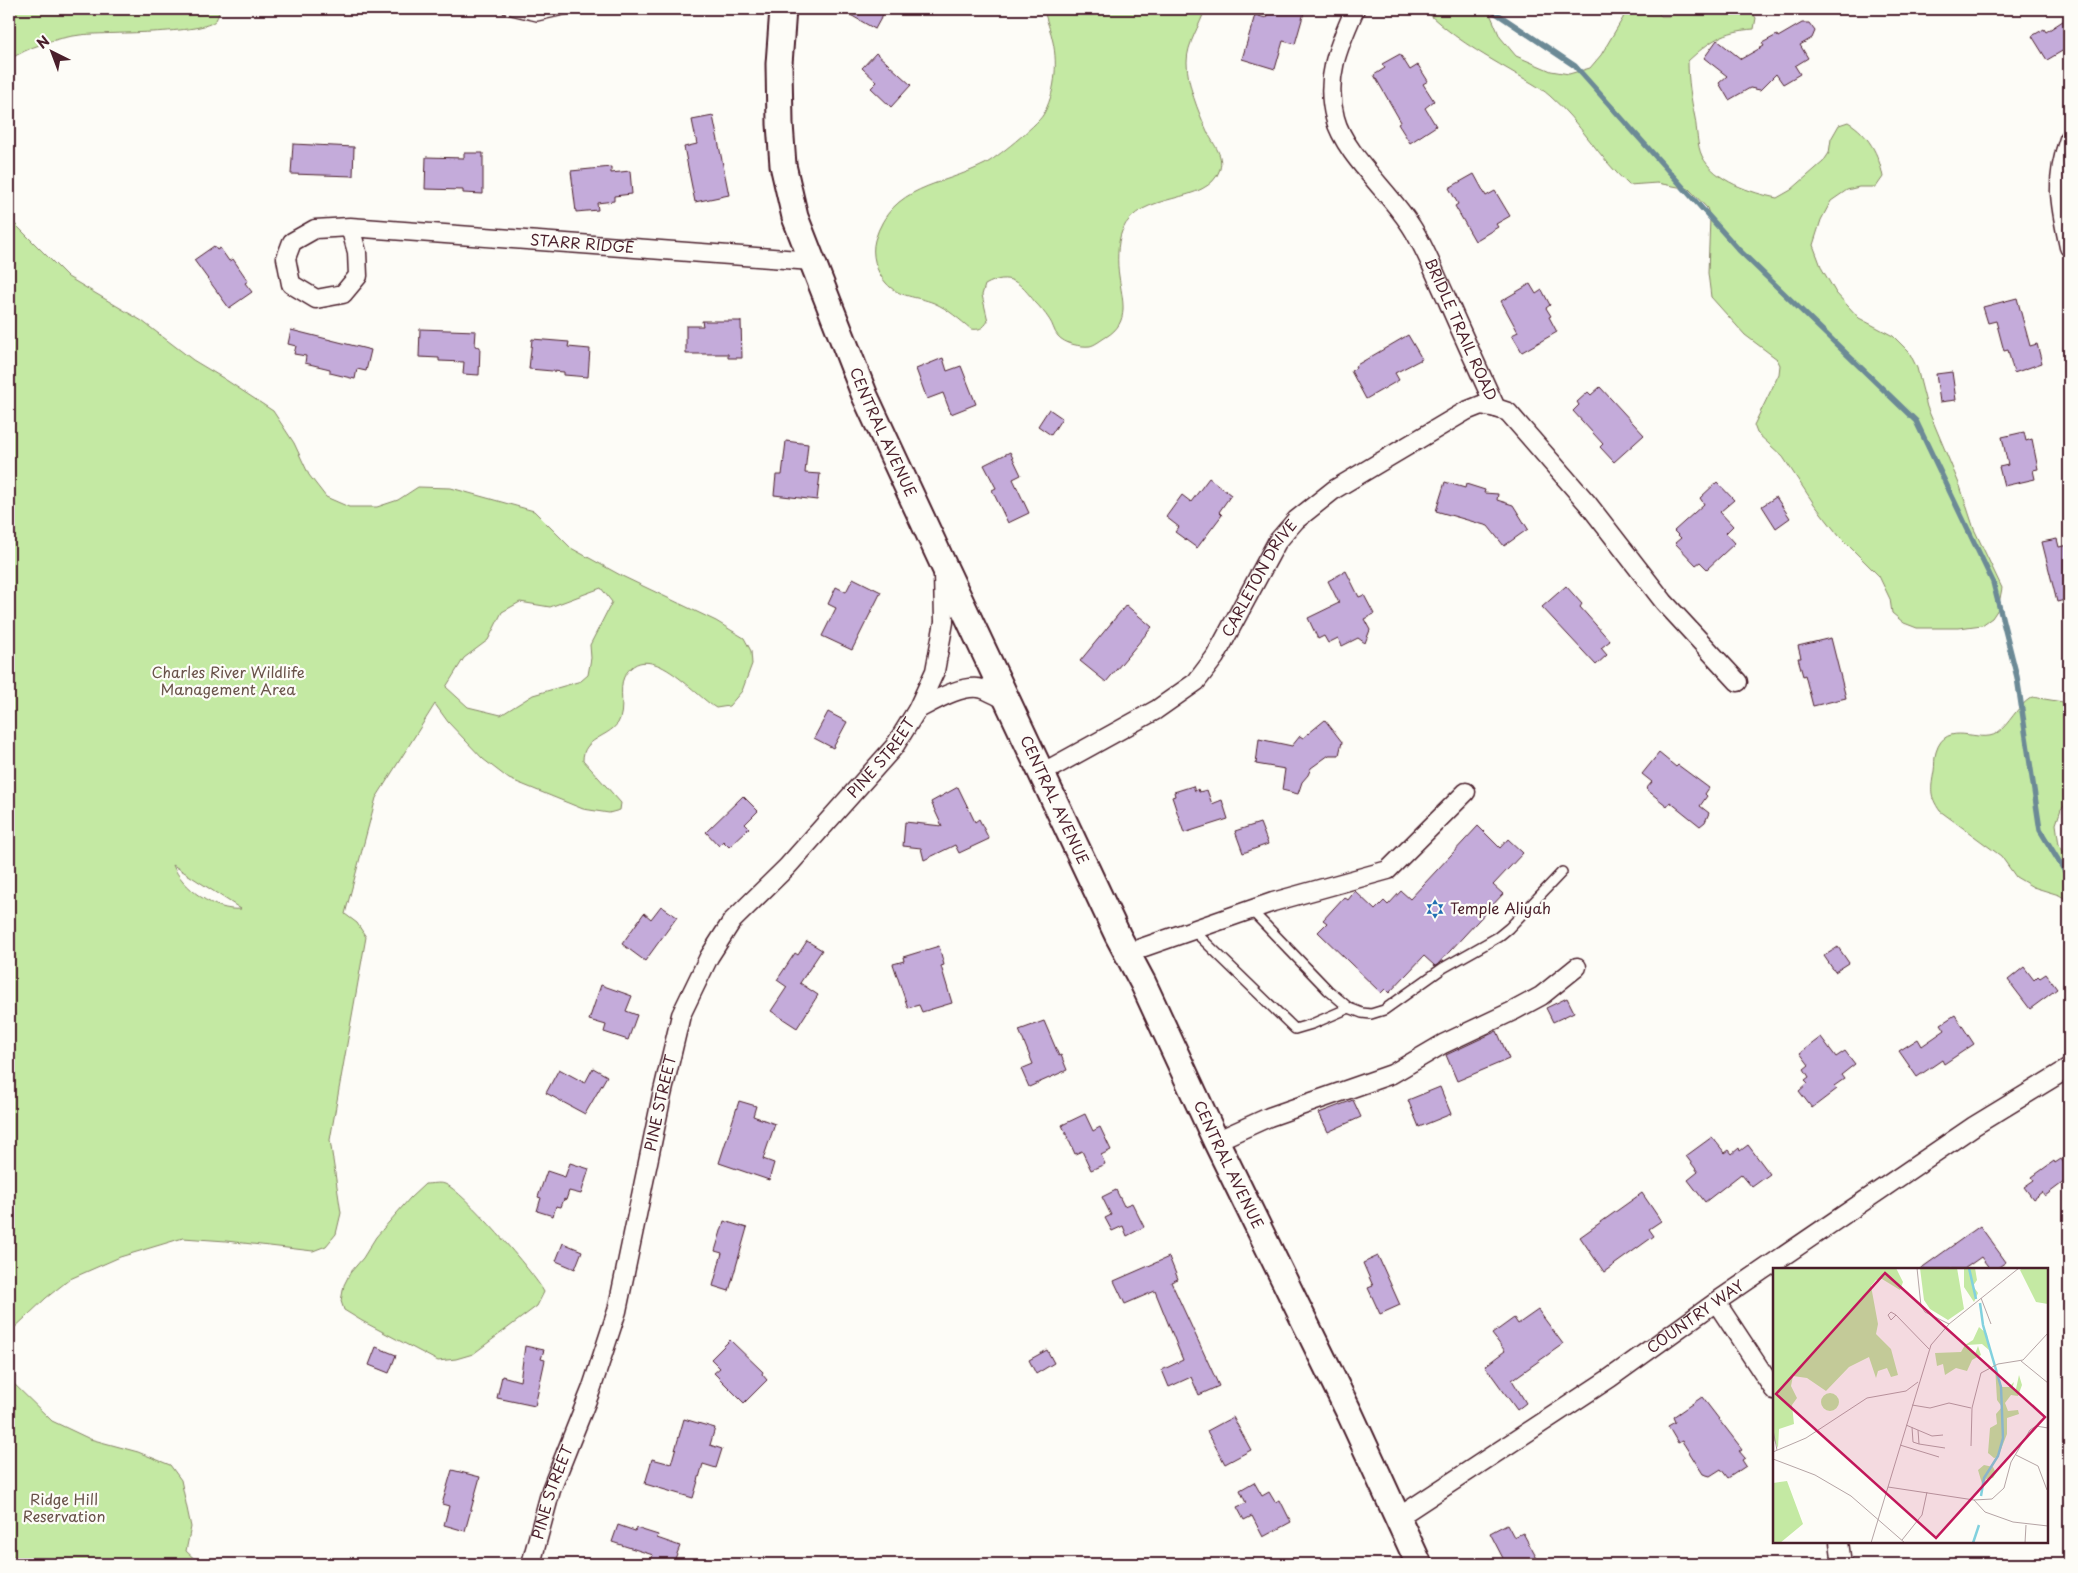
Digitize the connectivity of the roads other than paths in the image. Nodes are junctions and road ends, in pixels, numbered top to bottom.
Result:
1 (507, 9) edge
2 (568, 9) edge
3 (783, 9) edge
4 (1355, 9) edge
5 (2069, 139) edge
6 (350, 227) junction
7 (2069, 247) edge
8 (812, 261) junction
9 (1496, 408) junction
10 (942, 564) junction
11 (1738, 682) dead end
12 (1008, 701) junction
13 (917, 710) junction
14 (1042, 773) junction
15 (1466, 792) dead end
16 (1562, 872) dead end
17 (1251, 910) junction
18 (1192, 930) junction
19 (1128, 953) junction
20 (1577, 967) dead end
21 (1349, 1008) junction
22 (2069, 1068) edge
23 (1216, 1140) junction
24 (1716, 1302) junction
25 (1773, 1388) edge
26 (1397, 1518) junction
27 (1839, 1543) edge
28 (531, 1564) edge
29 (1419, 1564) edge
30 (1842, 1564) edge

1 - 2 lane
3 - 8 main road, CENTRAL AVENUE
4 - 9 street, BRIDLE TRAIL ROAD
5 - 7 street
6 - 6 street, STARR RIDGE
6 - 8 street, STARR RIDGE
8 - 10 main road, CENTRAL AVENUE
9 - 11 street, BRIDLE TRAIL ROAD
9 - 14 street, CARLETON DRIVE
10 - 12 main road, CENTRAL AVENUE
10 - 13 street, PINE STREET
12 - 13 street, PINE STREET
12 - 14 main road, CENTRAL AVENUE
13 - 28 street, PINE STREET
14 - 19 main road, CENTRAL AVENUE
15 - 17 street
16 - 21 lane
17 - 18 street
17 - 21 lane
18 - 19 street
18 - 21 lane
19 - 23 main road, CENTRAL AVENUE
20 - 23 street
22 - 24 street, COUNTRY WAY
23 - 26 main road, CENTRAL AVENUE
24 - 25 street
24 - 26 street, COUNTRY WAY
26 - 29 main road, CENTRAL AVENUE
27 - 30 street

